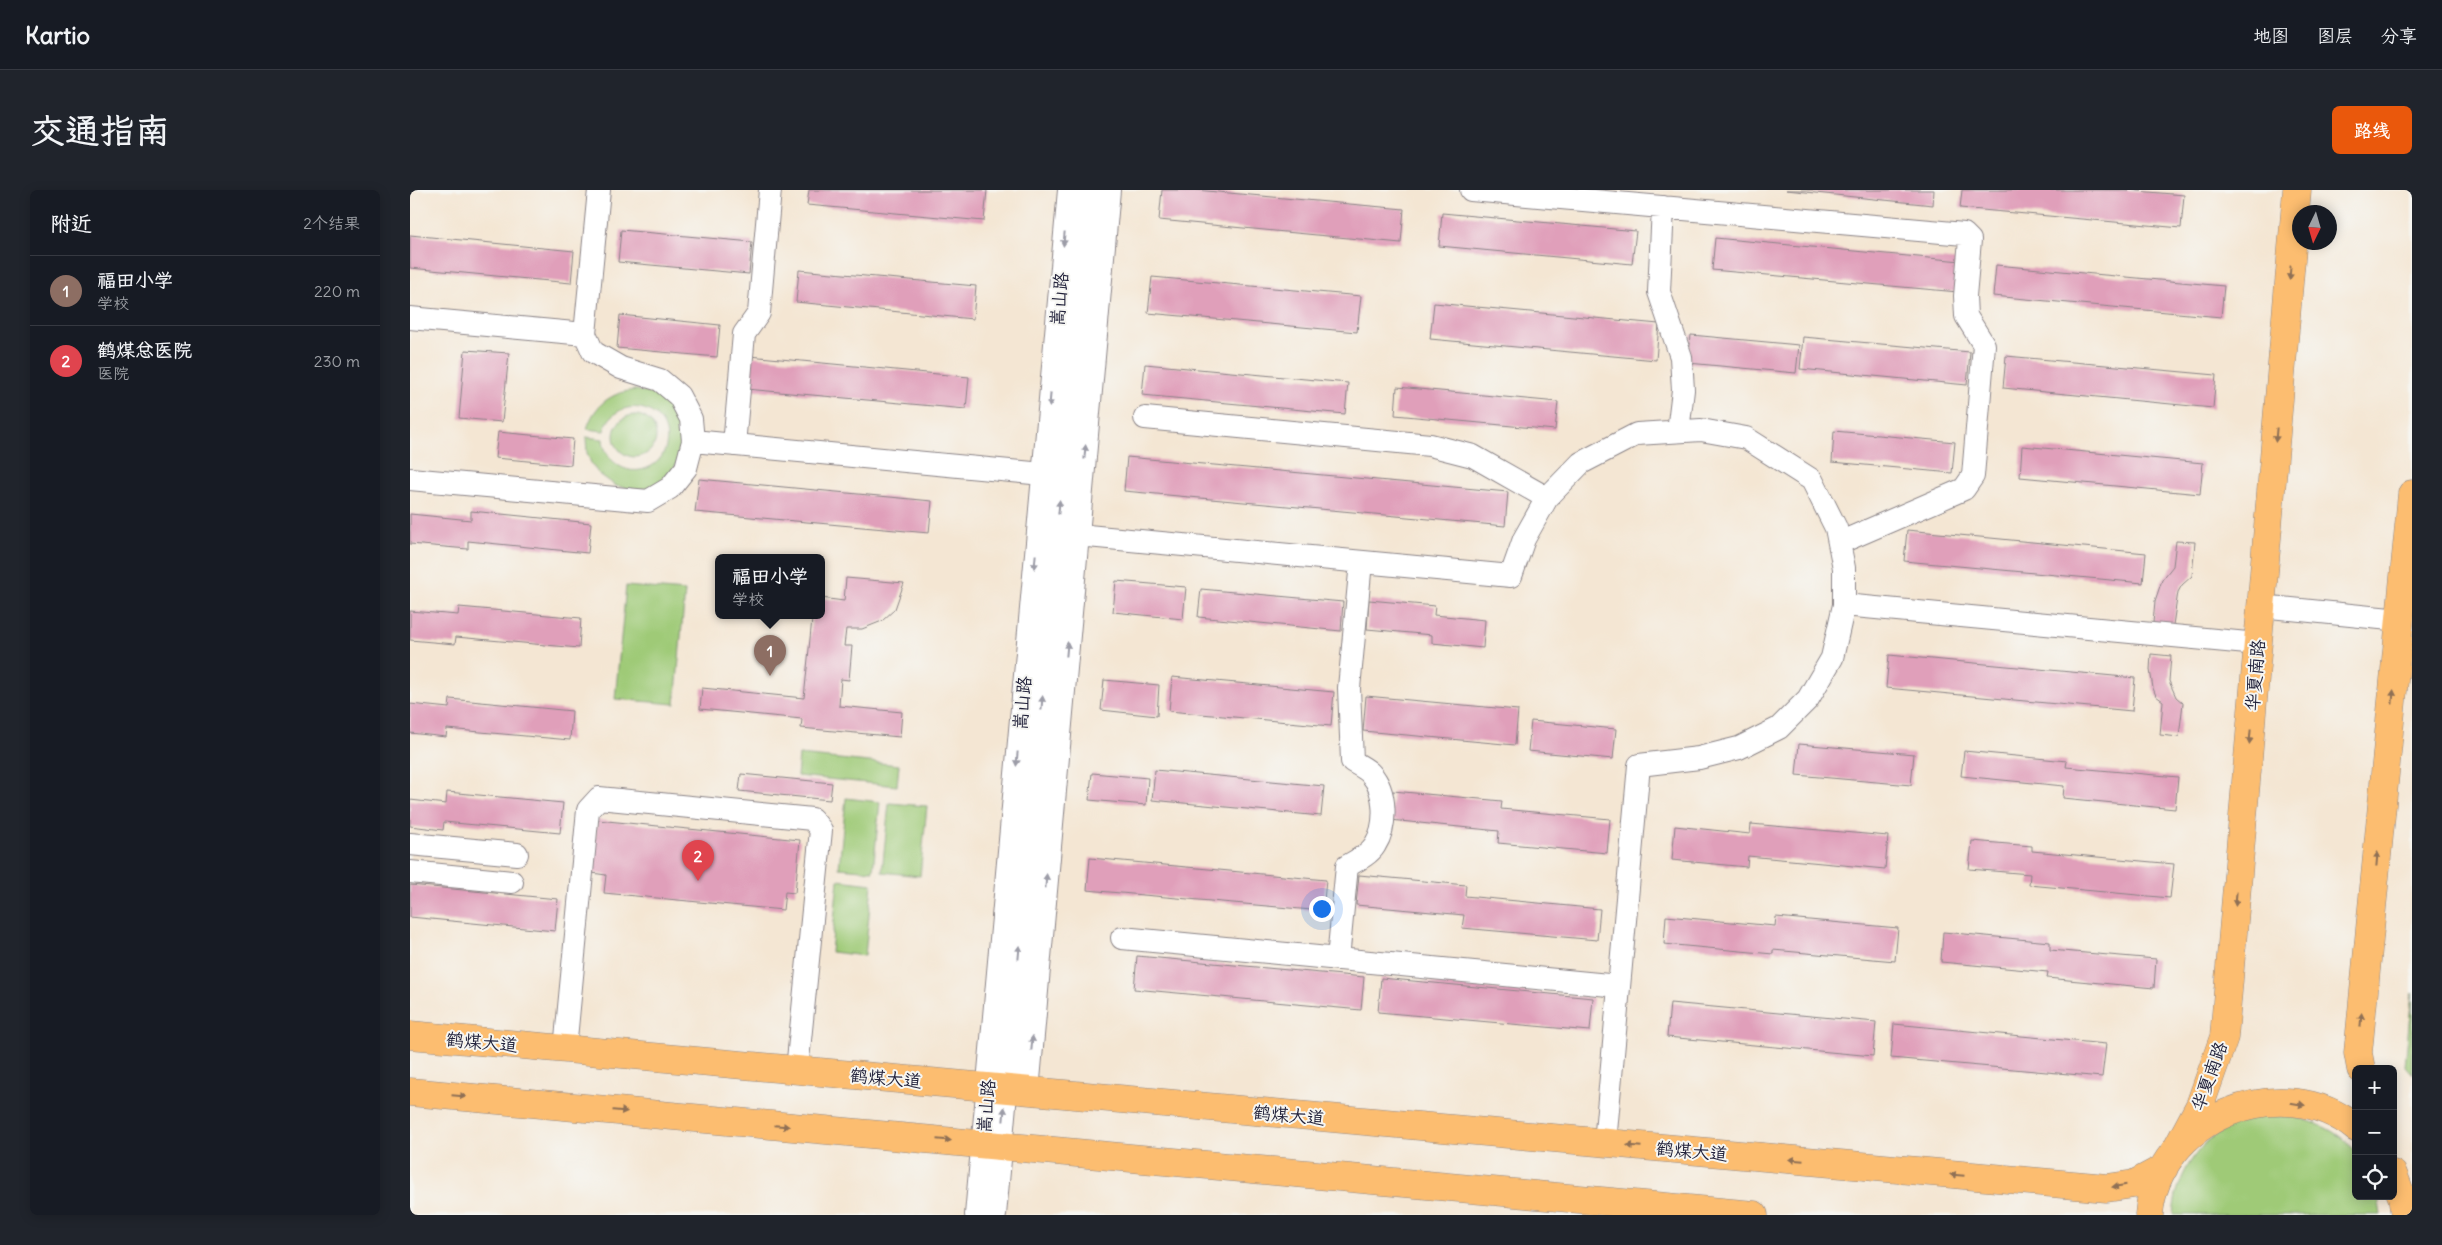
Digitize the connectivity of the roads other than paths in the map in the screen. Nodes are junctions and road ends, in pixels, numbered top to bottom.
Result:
1 (599, 190) edge
2 (770, 190) edge
3 (1069, 190) edge
4 (1088, 190) edge
5 (1109, 190) edge
6 (1471, 190) edge
7 (2297, 190) edge
8 (1663, 207) junction
9 (410, 318) edge
10 (585, 334) junction
11 (1145, 418) dead end
12 (1678, 431) junction
13 (693, 441) junction
14 (734, 445) junction
15 (1043, 474) junction
16 (410, 479) edge
17 (2412, 494) edge
18 (1547, 498) junction
19 (1077, 535) junction
20 (1839, 543) junction
21 (1360, 562) junction
22 (1844, 606) junction
23 (2261, 606) junction
24 (2400, 620) junction
25 (2258, 644) junction
26 (410, 844) edge
27 (517, 854) dead end
28 (410, 872) edge
29 (512, 882) dead end
30 (1122, 938) dead end
31 (1338, 959) junction
32 (1619, 986) junction
33 (410, 1035) edge
34 (565, 1049) junction
35 (2360, 1065) edge
36 (797, 1070) junction
37 (1007, 1089) junction
38 (410, 1092) edge
39 (2352, 1125) edge
40 (1605, 1143) junction
41 (992, 1145) junction
42 (2170, 1159) junction
43 (976, 1215) edge
44 (995, 1215) edge
45 (1754, 1215) edge
46 (2149, 1215) edge

1 - 10 street
2 - 14 street
3 -> 15 street, 嵩山路
37 -> 4 street, 嵩山路
19 -> 5 street
6 - 8 street
7 -> 23 main road, 华夏南路
8 - 12 street
8 - 20 street
9 - 10 street
10 - 13 street
11 - 18 street
12 - 18 street
12 - 20 street
13 - 14 street
13 - 16 street
14 - 15 street
15 -> 37 street, 嵩山路
17 - 24 main road
18 - 21 street
19 - 21 street
37 -> 19 street
20 - 22 street
21 - 31 street
22 - 25 street
22 - 32 street
23 - 24 street
23 - 25 main road, 华夏南路
35 -> 24 main road
25 -> 42 main road, 华夏南路
26 - 27 street
28 - 29 street
30 - 31 street
31 - 32 street
32 - 40 street
33 - 34 main road, 鹤煤大道
34 - 36 main road, 鹤煤大道
34 - 36 street
36 - 37 main road, 鹤煤大道
37 - 40 main road, 鹤煤大道
37 - 41 street, 嵩山路
38 -> 41 main road
42 -> 39 main road, 鹤煤大道
42 -> 40 main road, 鹤煤大道
41 - 43 street, 嵩山路
41 - 44 street, 嵩山路
41 - 45 main road
42 - 46 main road, 鹤煤大道

